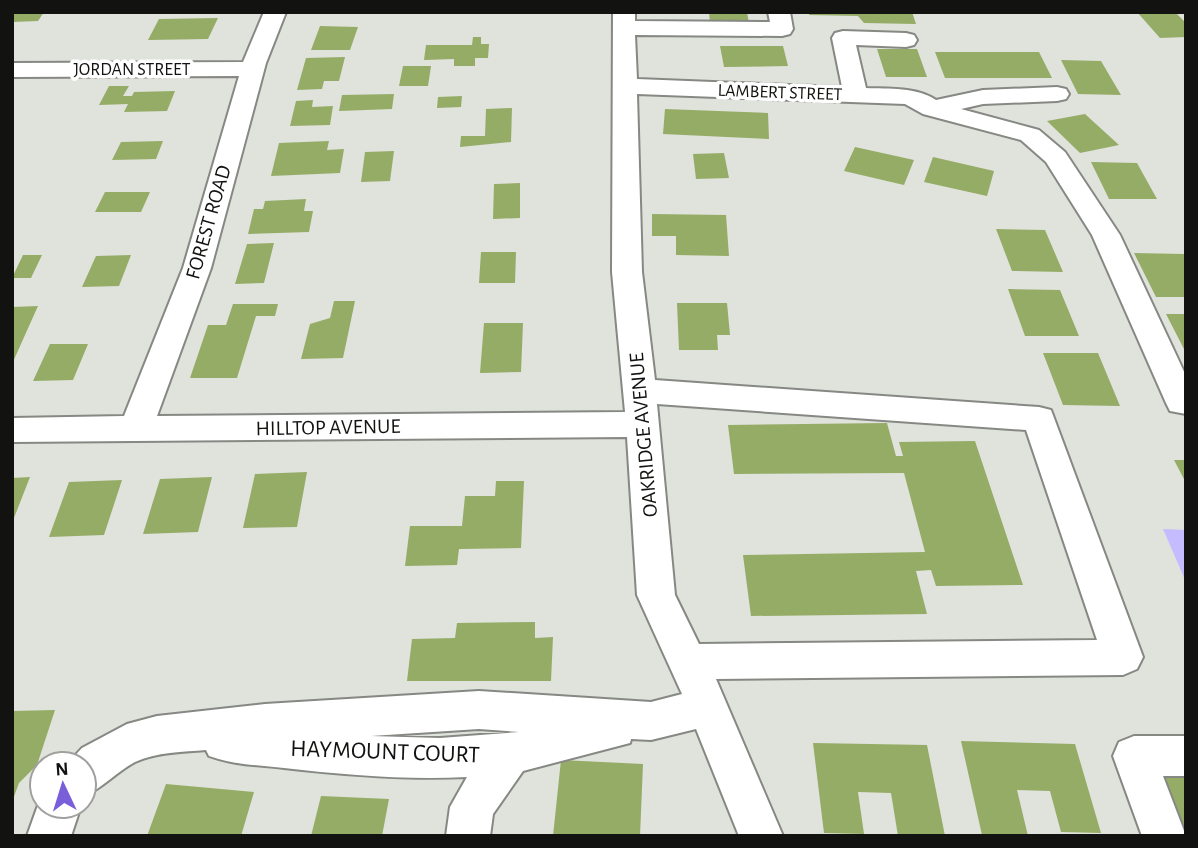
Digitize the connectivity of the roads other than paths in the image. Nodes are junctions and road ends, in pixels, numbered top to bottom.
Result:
1 (275, 12) edge
2 (779, 12) edge
3 (624, 20) edge
4 (906, 40) dead end
5 (253, 69) junction
6 (12, 70) edge
7 (625, 86) junction
8 (1056, 94) dead end
9 (856, 95) junction
10 (932, 109) junction
11 (1182, 403) dead end
12 (642, 408) junction
13 (136, 429) junction
14 (12, 430) edge
15 (685, 662) junction
16 (708, 707) junction
17 (468, 711) junction
18 (651, 721) junction
19 (157, 736) junction
20 (511, 753) junction
21 (450, 756) junction
22 (1186, 756) edge
23 (98, 761) edge
24 (470, 821) edge
25 (761, 836) edge
26 (1164, 836) edge

1 - 5 street, FOREST ROAD
2 - 3 street
3 - 7 street, OAKRIDGE AVENUE
4 - 9 street
5 - 6 street, JORDAN STREET
5 - 13 street, FOREST ROAD
7 - 9 street, LAMBERT STREET
7 - 12 street, OAKRIDGE AVENUE
8 - 10 street
9 - 10 street, LAMBERT STREET
10 - 11 street, LAMBERT STREET
12 - 13 street, HILLTOP AVENUE
12 - 15 street, OAKRIDGE AVENUE
12 - 15 street, HILLTOP AVENUE
13 - 14 street, HILLTOP AVENUE
15 - 16 street, OAKRIDGE AVENUE
16 - 18 street, HAYMOUNT COURT
16 - 25 street, OAKRIDGE AVENUE
17 - 18 street, HAYMOUNT COURT
17 - 19 street, HAYMOUNT COURT
17 - 21 street
18 - 20 street, HAYMOUNT COURT
19 - 21 street, HAYMOUNT COURT
19 - 23 street, HAYMOUNT COURT
20 - 21 street, HAYMOUNT COURT
20 - 24 street
21 - 24 street
22 - 26 street

